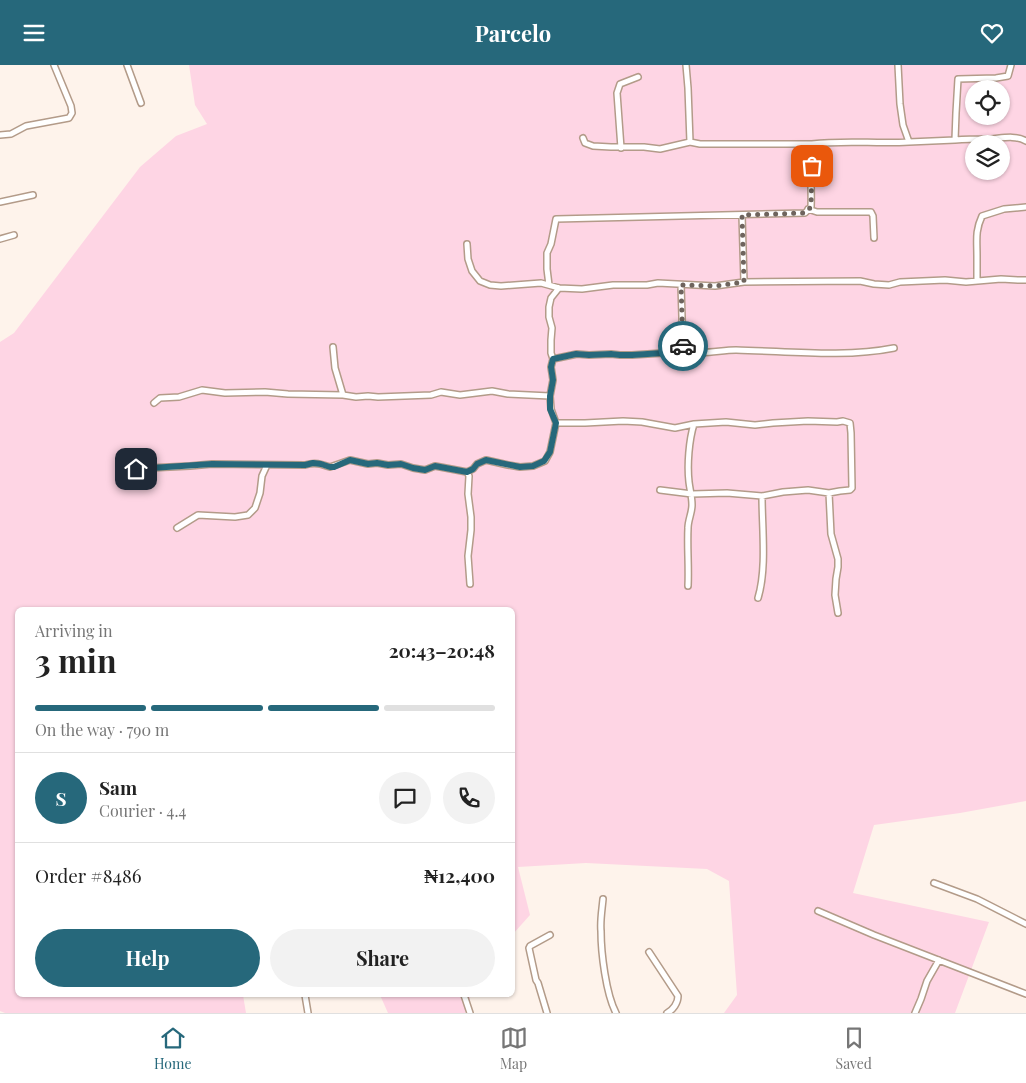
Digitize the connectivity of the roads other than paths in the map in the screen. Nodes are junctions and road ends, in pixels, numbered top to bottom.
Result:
1 (54, 65) edge
2 (127, 65) edge
3 (686, 65) edge
4 (898, 65) edge
5 (1012, 65) edge
6 (638, 77) dead end
7 (141, 103) dead end
8 (0, 135) edge
9 (583, 138) dead end
10 (955, 140) junction
11 (1026, 141) edge
12 (690, 142) junction
13 (909, 142) junction
14 (812, 144) junction
15 (621, 147) junction
16 (33, 195) dead end
17 (0, 202) edge
18 (1026, 207) edge
19 (808, 209) junction
20 (742, 215) junction
21 (14, 235) dead end
22 (874, 238) dead end
23 (0, 239) edge
24 (467, 244) dead end
25 (976, 280) junction
26 (1026, 280) edge
27 (744, 282) junction
28 (549, 285) junction
29 (681, 285) junction
30 (559, 288) junction
31 (333, 347) dead end
32 (894, 348) dead end
33 (683, 349) junction
34 (553, 359) junction
35 (343, 395) junction
36 (550, 396) junction
37 (154, 403) dead end
38 (556, 423) junction
39 (694, 424) junction
40 (268, 465) junction
41 (467, 472) junction
42 (124, 478) dead end
43 (660, 490) dead end
44 (829, 493) junction
45 (692, 494) junction
46 (762, 496) junction
47 (177, 528) dead end
48 (470, 584) dead end
49 (688, 586) dead end
50 (758, 598) dead end
51 (838, 613) dead end
52 (934, 883) dead end
53 (603, 899) dead end
54 (818, 911) dead end
55 (1026, 924) edge
56 (550, 935) dead end
57 (649, 953) dead end
58 (939, 960) junction
59 (1026, 994) edge
60 (305, 997) edge
61 (465, 997) edge
62 (308, 1013) edge
63 (470, 1013) edge
64 (548, 1013) edge
65 (616, 1013) edge
66 (667, 1013) edge
67 (915, 1013) edge

1 - 8 street
2 - 7 street
3 - 12 street
4 - 13 street
5 - 10 street
6 - 15 street
9 - 15 street
10 - 11 street
10 - 13 street
12 - 14 street
12 - 15 street
13 - 14 street
14 - 19 street
16 - 17 street
18 - 25 street
19 - 20 street
19 - 22 street
20 - 27 street
20 - 28 street
21 - 23 street
24 - 28 street
25 - 26 street
25 - 27 street
27 - 29 street
28 - 30 street
29 - 30 street
29 - 33 street
30 - 34 street
31 - 35 street
32 - 33 street
33 - 34 street
34 - 36 street
35 - 36 street
35 - 37 street
36 - 38 street
38 - 39 street
38 - 41 street
39 - 44 street
39 - 45 street
40 - 41 street
40 - 42 street
40 - 47 street
41 - 48 street
43 - 45 street
44 - 46 street
44 - 51 street
45 - 46 street
45 - 49 street
46 - 50 street
52 - 55 street
53 - 65 street
54 - 58 street
56 - 64 street
57 - 66 street
58 - 59 street
58 - 67 street
60 - 62 street
61 - 63 street

